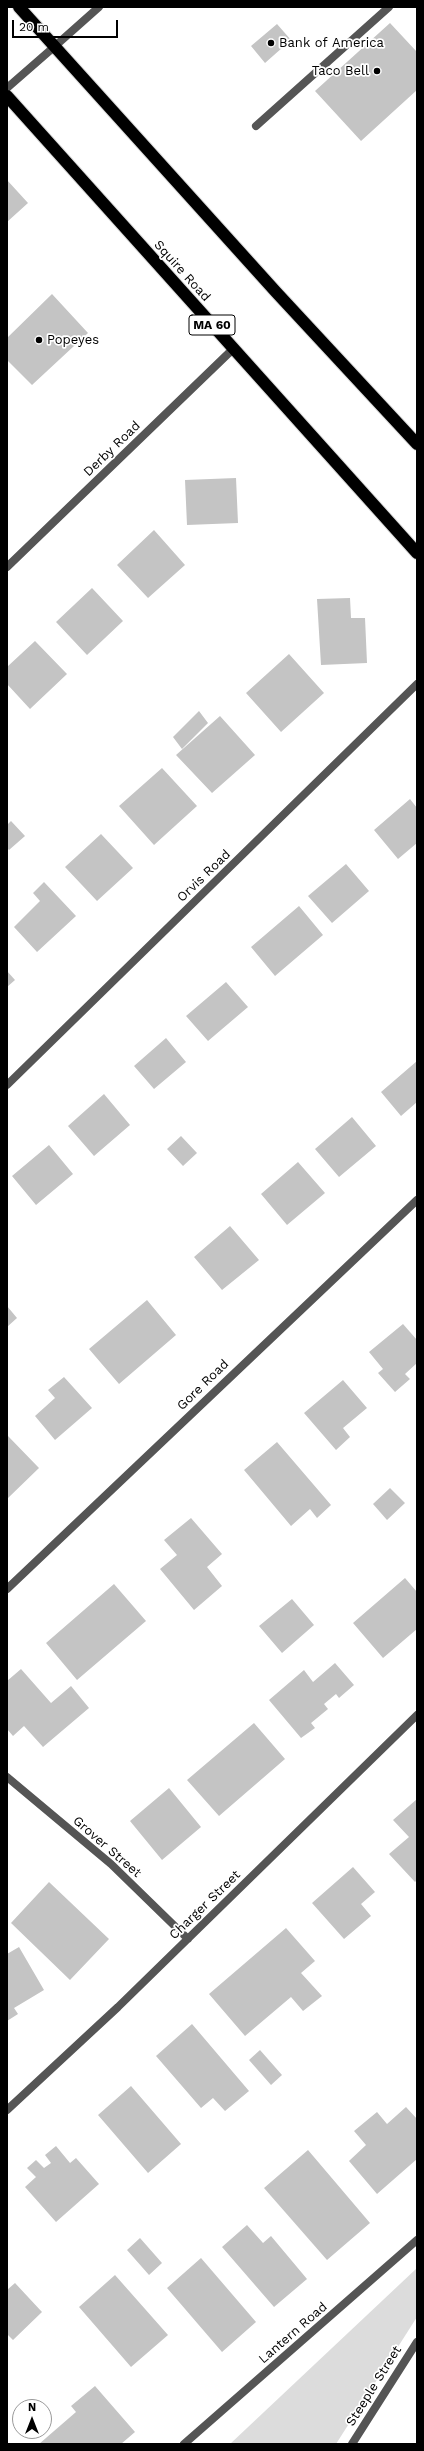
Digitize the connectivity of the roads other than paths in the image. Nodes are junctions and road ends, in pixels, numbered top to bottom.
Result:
1 (19, 7) edge
2 (99, 7) edge
3 (389, 7) edge
4 (54, 47) junction
5 (7, 88) edge
6 (7, 96) edge
7 (256, 126) dead end
8 (233, 348) junction
9 (417, 444) edge
10 (417, 553) edge
11 (7, 567) edge
12 (417, 684) edge
13 (7, 1084) edge
14 (417, 1200) edge
15 (7, 1589) edge
16 (417, 1715) edge
17 (7, 1777) edge
18 (188, 1939) junction
19 (7, 2110) edge
20 (417, 2240) edge
21 (417, 2342) edge
22 (184, 2444) edge
23 (352, 2444) edge

1 - 4 highway
2 - 4 street
3 - 7 street
4 - 5 street
4 - 9 highway
6 - 8 highway, Squire Road / MA 60
8 - 10 highway, Squire Road / MA 60
8 - 11 street, Derby Road
12 - 13 street, Orvis Road
14 - 15 street, Gore Road
16 - 18 street, Charger Street
17 - 18 street, Grover Street
18 - 19 street, Charger Street
20 - 22 street, Lantern Road
21 - 23 street, Steeple Street

